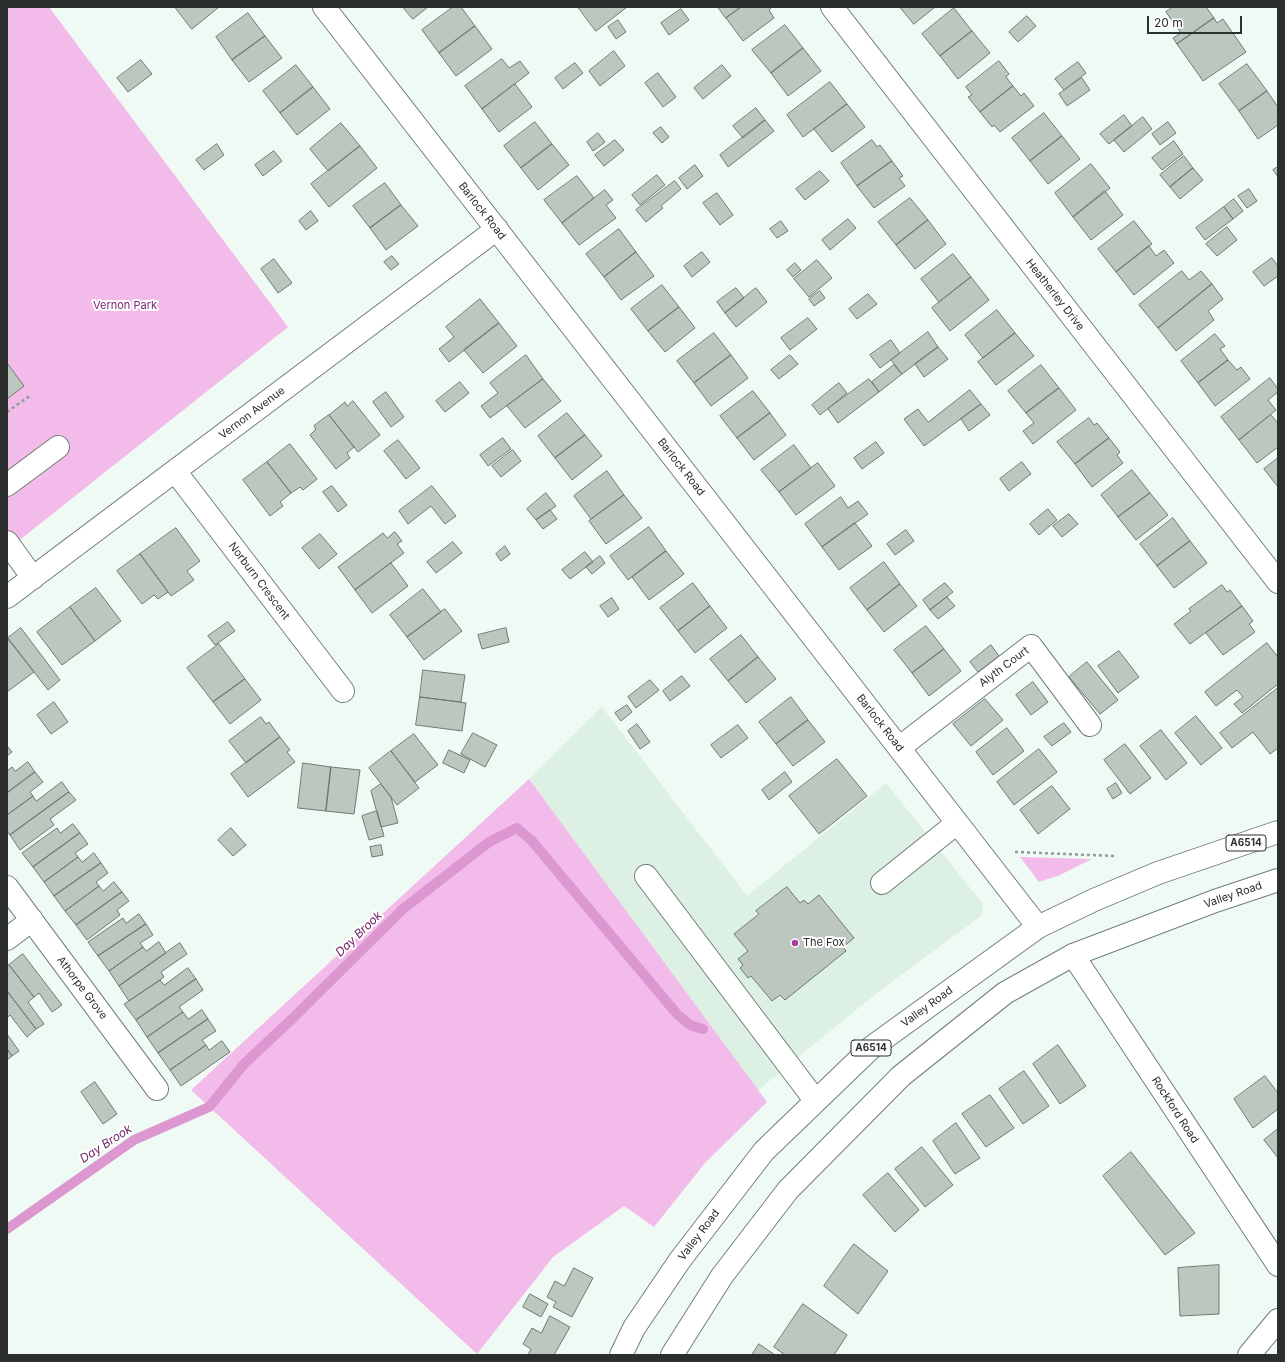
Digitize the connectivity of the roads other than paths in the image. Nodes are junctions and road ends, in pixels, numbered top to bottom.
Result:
1 (324, 7) edge
2 (832, 7) edge
3 (497, 230) junction
4 (58, 447) dead end
5 (175, 471) junction
6 (7, 485) edge
7 (7, 542) edge
8 (33, 578) junction
9 (1278, 582) edge
10 (7, 597) edge
11 (343, 691) dead end
12 (1090, 725) dead end
13 (899, 748) junction
14 (957, 823) junction
15 (1278, 832) edge
16 (646, 876) dead end
17 (1278, 880) edge
18 (882, 883) dead end
19 (7, 887) edge
20 (32, 920) junction
21 (1038, 927) junction
22 (7, 939) edge
23 (1073, 955) junction
24 (157, 1089) dead end
25 (815, 1100) junction
26 (1278, 1265) edge
27 (1278, 1320) edge
28 (621, 1355) edge
29 (672, 1355) edge
30 (1249, 1355) edge

1 - 3 main road, Barlock Road
2 - 9 main road, Heatherley Drive
3 - 5 main road, Vernon Avenue
3 - 13 main road, Barlock Road
4 - 6 main road
5 - 8 main road, Vernon Avenue
5 - 11 main road, Norburn Crescent
7 - 8 main road
8 - 10 main road, Vernon Avenue
12 - 13 main road, Alyth Court
13 - 14 main road, Barlock Road
14 - 18 main road
14 - 21 main road, Barlock Road
15 - 21 main road, Valley Road / A6514
16 - 25 main road
17 - 23 main road, Valley Road
19 - 20 main road, Athorpe Grove
20 - 22 main road
20 - 24 main road, Athorpe Grove
21 - 25 main road, Valley Road / A6514
23 - 26 main road, Rockford Road
23 - 29 main road, Valley Road
25 - 28 main road, Valley Road / A6514
27 - 30 main road

